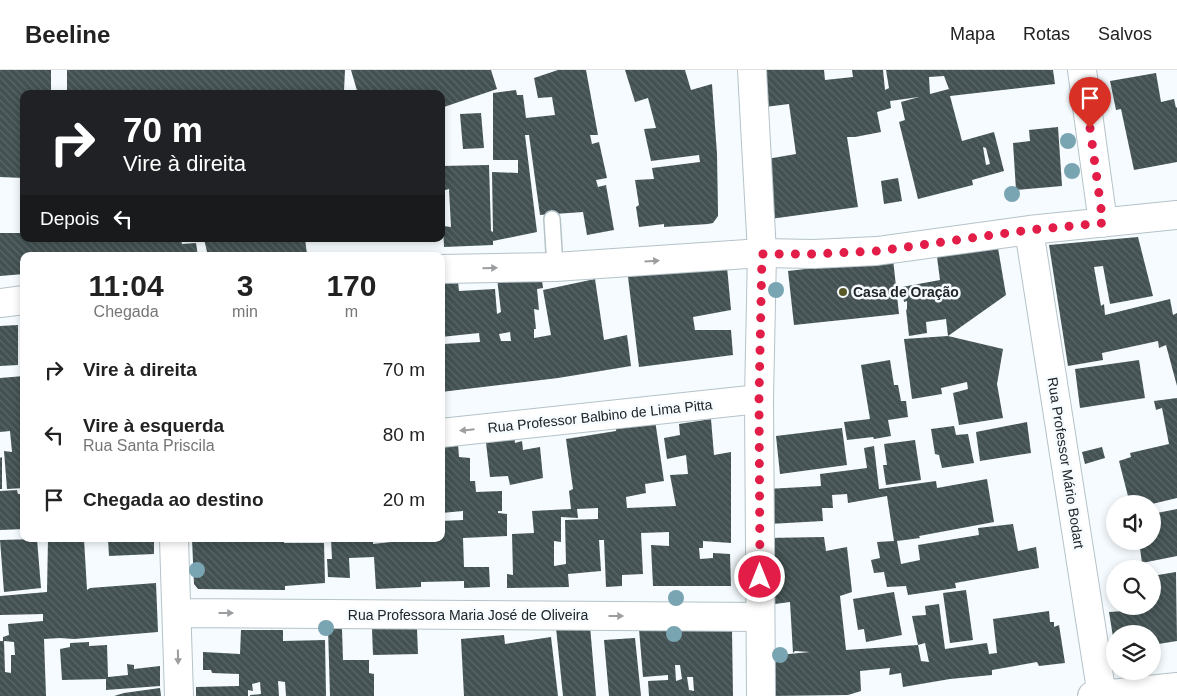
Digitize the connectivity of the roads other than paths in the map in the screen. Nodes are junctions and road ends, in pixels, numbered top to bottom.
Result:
1 (752, 70) edge
2 (1082, 70) edge
3 (1177, 215) edge
4 (552, 219) dead end
5 (1103, 223) junction
6 (1029, 230) junction
7 (762, 254) junction
8 (555, 267) junction
9 (445, 269) edge
10 (20, 300) edge
11 (0, 303) edge
12 (759, 399) junction
13 (445, 433) edge
14 (174, 542) edge
15 (177, 612) junction
16 (760, 617) junction
17 (1177, 686) edge
18 (179, 696) edge
19 (761, 696) edge
20 (1099, 696) edge

1 - 7 street
2 - 5 street
3 - 5 street
4 - 8 lane
5 - 6 street
6 - 7 street
6 - 20 street, Rua Professor Mário Bodart
8 -> 7 street
7 - 12 street
9 -> 8 street
10 - 11 street
12 -> 13 street, Rua Professor Balbino de Lima Pitta
12 - 16 street
14 - 15 street
15 -> 16 street, Rua Professora Maria José de Oliveira
15 -> 18 street
16 - 19 street
17 - 20 street

